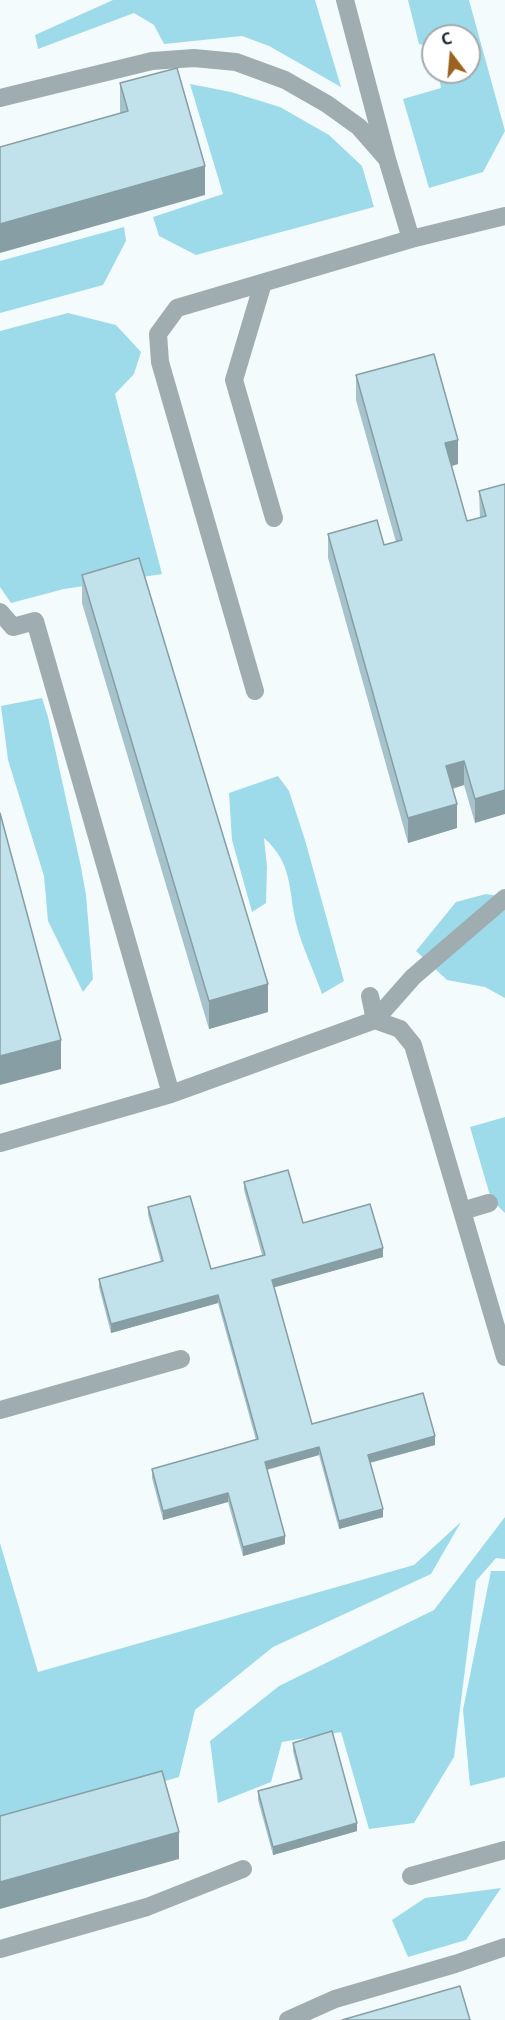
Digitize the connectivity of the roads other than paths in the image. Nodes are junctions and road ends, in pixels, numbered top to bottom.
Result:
1 (345, 0) edge
2 (0, 98) edge
3 (387, 159) junction
4 (505, 216) edge
5 (411, 239) junction
6 (263, 283) junction
7 (274, 518) dead end
8 (0, 612) edge
9 (255, 691) dead end
10 (505, 898) edge
11 (370, 996) dead end
12 (375, 1020) junction
13 (171, 1094) junction
14 (0, 1143) edge
15 (489, 1203) dead end
16 (462, 1211) junction
17 (505, 1357) edge
18 (181, 1359) dead end
19 (0, 1410) edge
20 (505, 1850) edge
21 (243, 1869) dead end
22 (411, 1876) dead end
23 (505, 1947) edge
24 (0, 1949) edge
25 (288, 2020) edge

1 - 3 street
2 - 3 street
3 - 5 street
4 - 5 street
5 - 6 street
6 - 7 street
6 - 9 street
8 - 13 street
10 - 12 street
11 - 12 street
12 - 13 street
12 - 16 street
13 - 14 street
15 - 16 street
16 - 17 street
18 - 19 street
20 - 22 street
21 - 24 street
23 - 25 street

